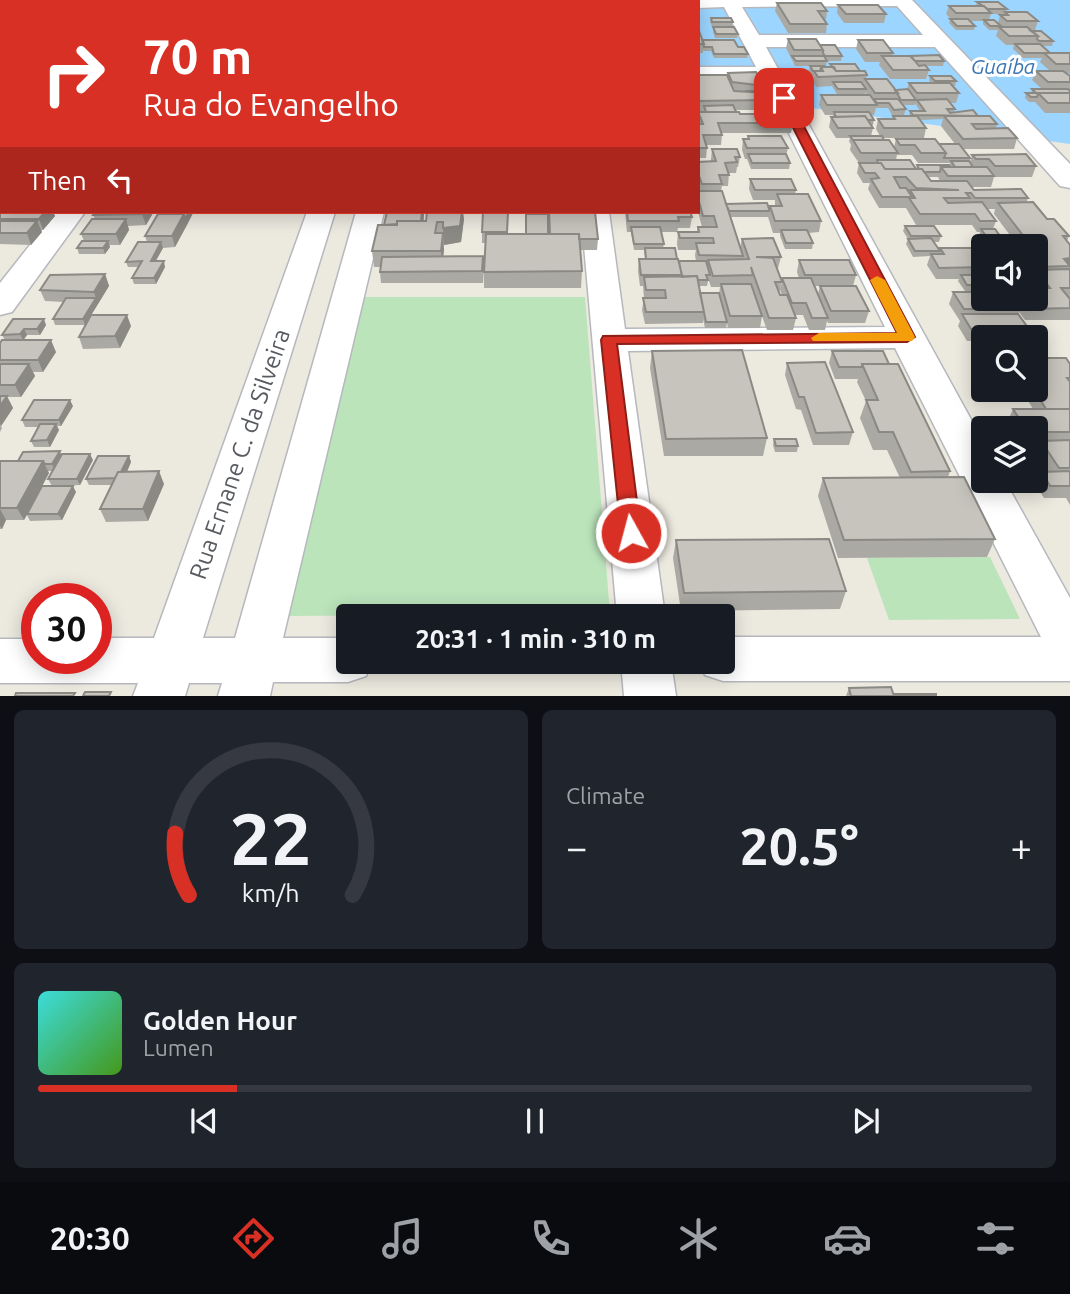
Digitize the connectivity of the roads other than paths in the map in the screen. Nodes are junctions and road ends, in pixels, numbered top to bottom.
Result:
1 (902, 0) edge
2 (714, 2) edge
3 (941, 41) junction
4 (762, 59) junction
5 (700, 63) edge
6 (700, 74) edge
7 (1070, 180) edge
8 (69, 214) edge
9 (320, 214) edge
10 (369, 214) edge
11 (594, 214) edge
12 (0, 305) edge
13 (907, 337) junction
14 (609, 340) junction
15 (1058, 598) edge
16 (640, 604) edge
17 (1070, 644) edge
18 (735, 659) edge
19 (1070, 659) edge
20 (0, 661) edge
21 (336, 662) edge
22 (647, 674) edge
23 (165, 678) edge
24 (249, 678) edge
25 (650, 695) edge

1 - 2 street
1 - 3 street
2 - 4 street
3 - 4 street
3 - 7 street
4 - 5 street
4 - 6 street
4 - 13 street
8 - 12 street
9 - 23 street, Rua Ernane C. da Silveira
10 - 24 street
11 - 14 street
13 - 14 street
13 - 15 street
14 - 16 street
15 - 17 street
18 - 19 street
20 - 23 street
21 - 24 street
22 - 25 street
23 - 24 street

